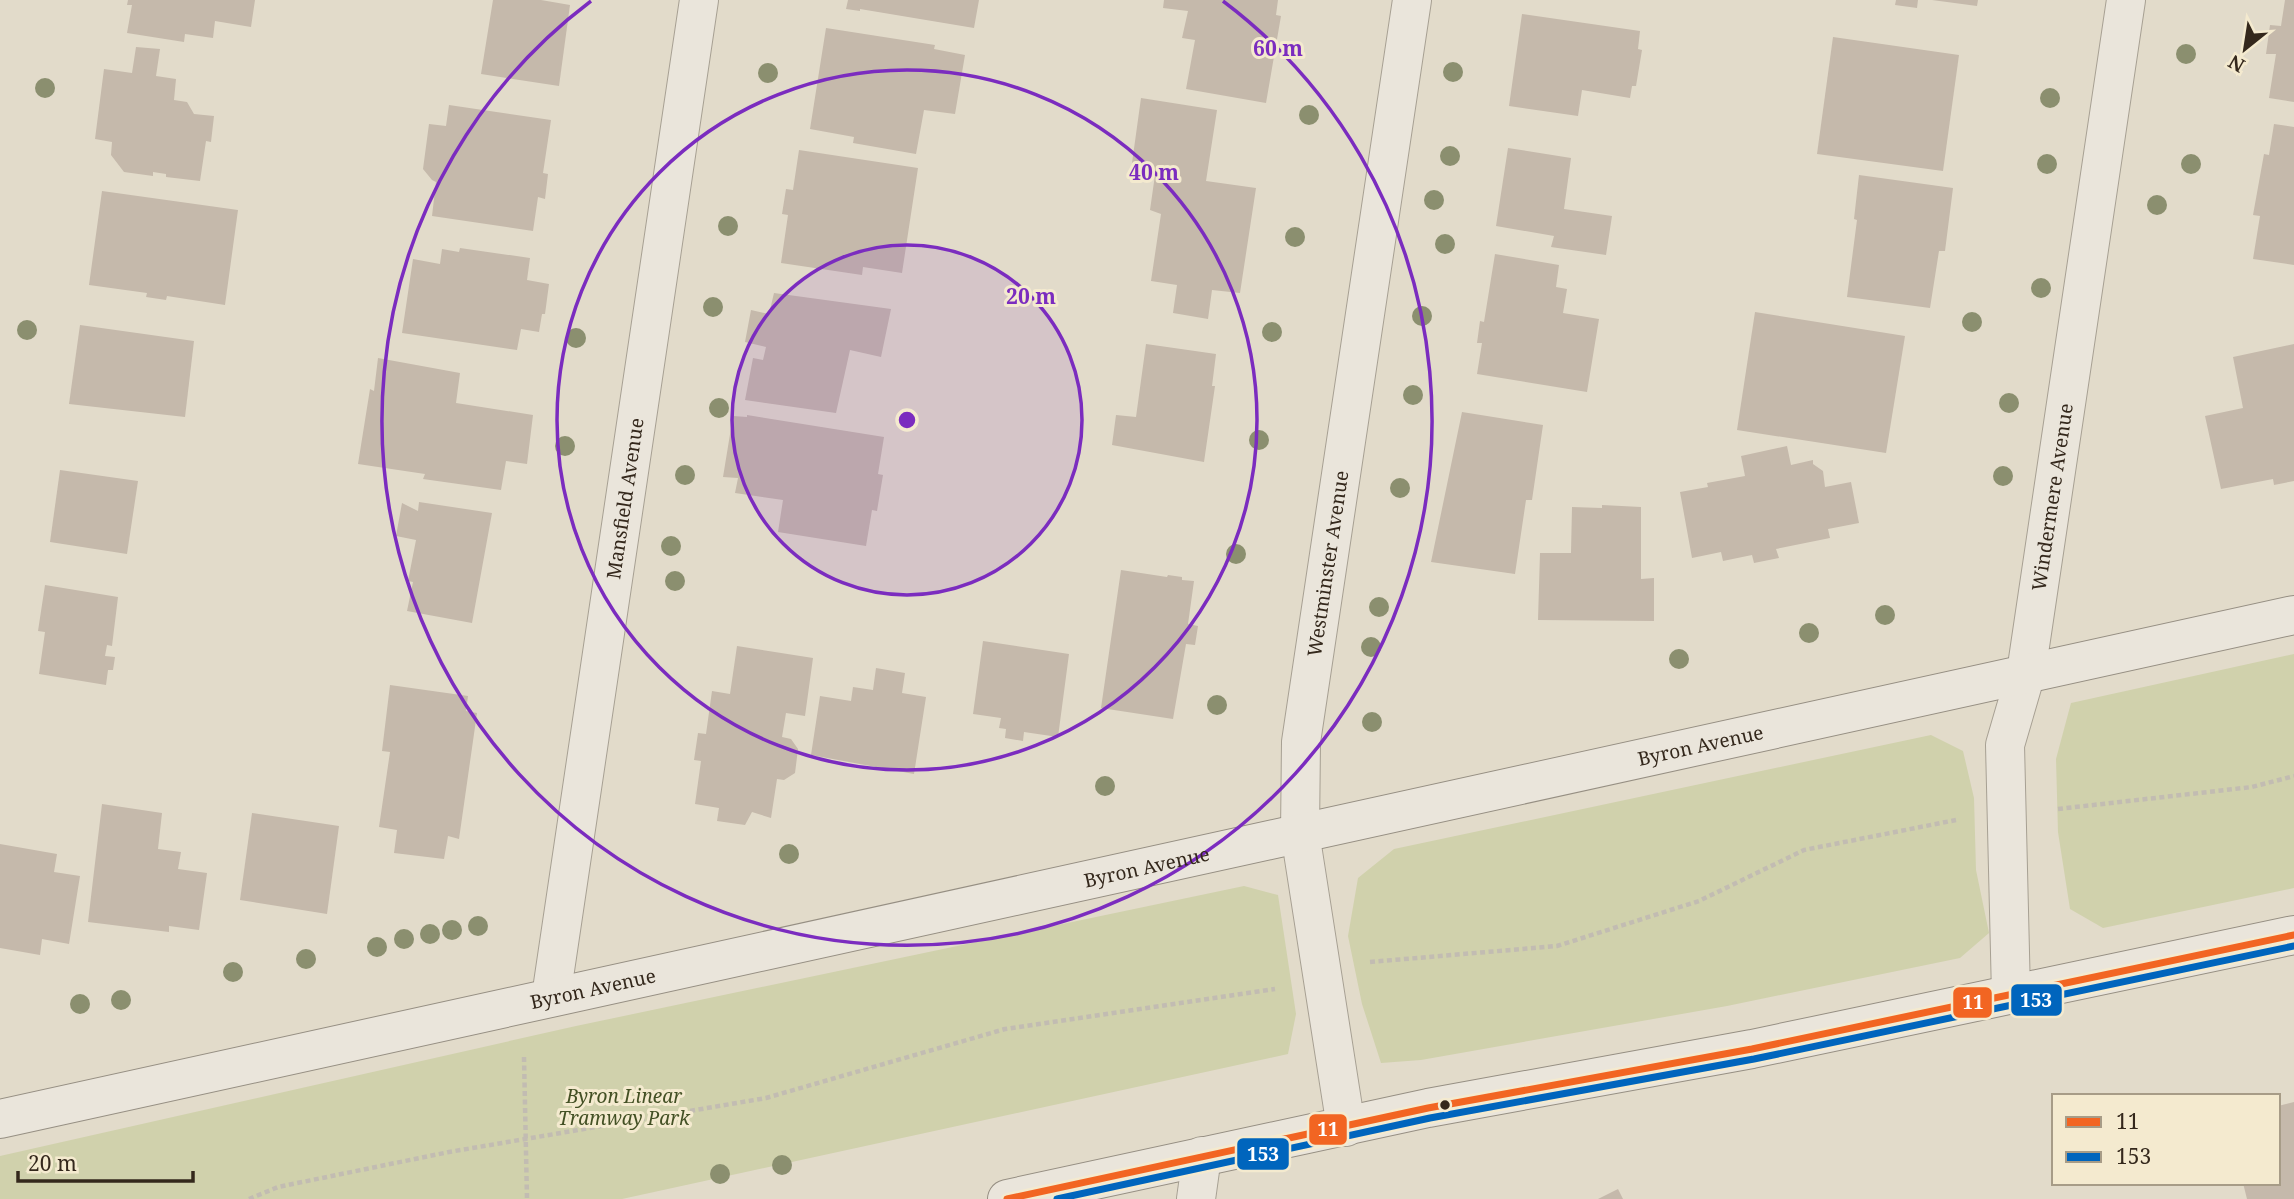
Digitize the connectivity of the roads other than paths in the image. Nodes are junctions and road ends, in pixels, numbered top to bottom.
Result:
1 (699, 0) edge
2 (1412, 0) edge
3 (2126, 0) edge
4 (2294, 615) edge
5 (2026, 673) junction
6 (1300, 834) junction
7 (2294, 935) edge
8 (2011, 994) junction
9 (537, 1000) junction
10 (0, 1119) edge
11 (1346, 1127) junction
12 (1202, 1156) junction
13 (1007, 1199) edge
14 (1196, 1199) edge

1 - 9 street, Mansfield Avenue
2 - 6 street, Westminster Avenue
3 - 5 street, Windermere Avenue
4 - 5 street, Byron Avenue
5 - 6 street, Byron Avenue
5 - 8 street, Windermere Avenue
6 - 9 street, Byron Avenue
6 - 11 street, Westminster Avenue
7 - 8 street
8 - 11 street
9 - 10 street, Byron Avenue
11 - 12 street
12 - 13 street
12 - 14 street

